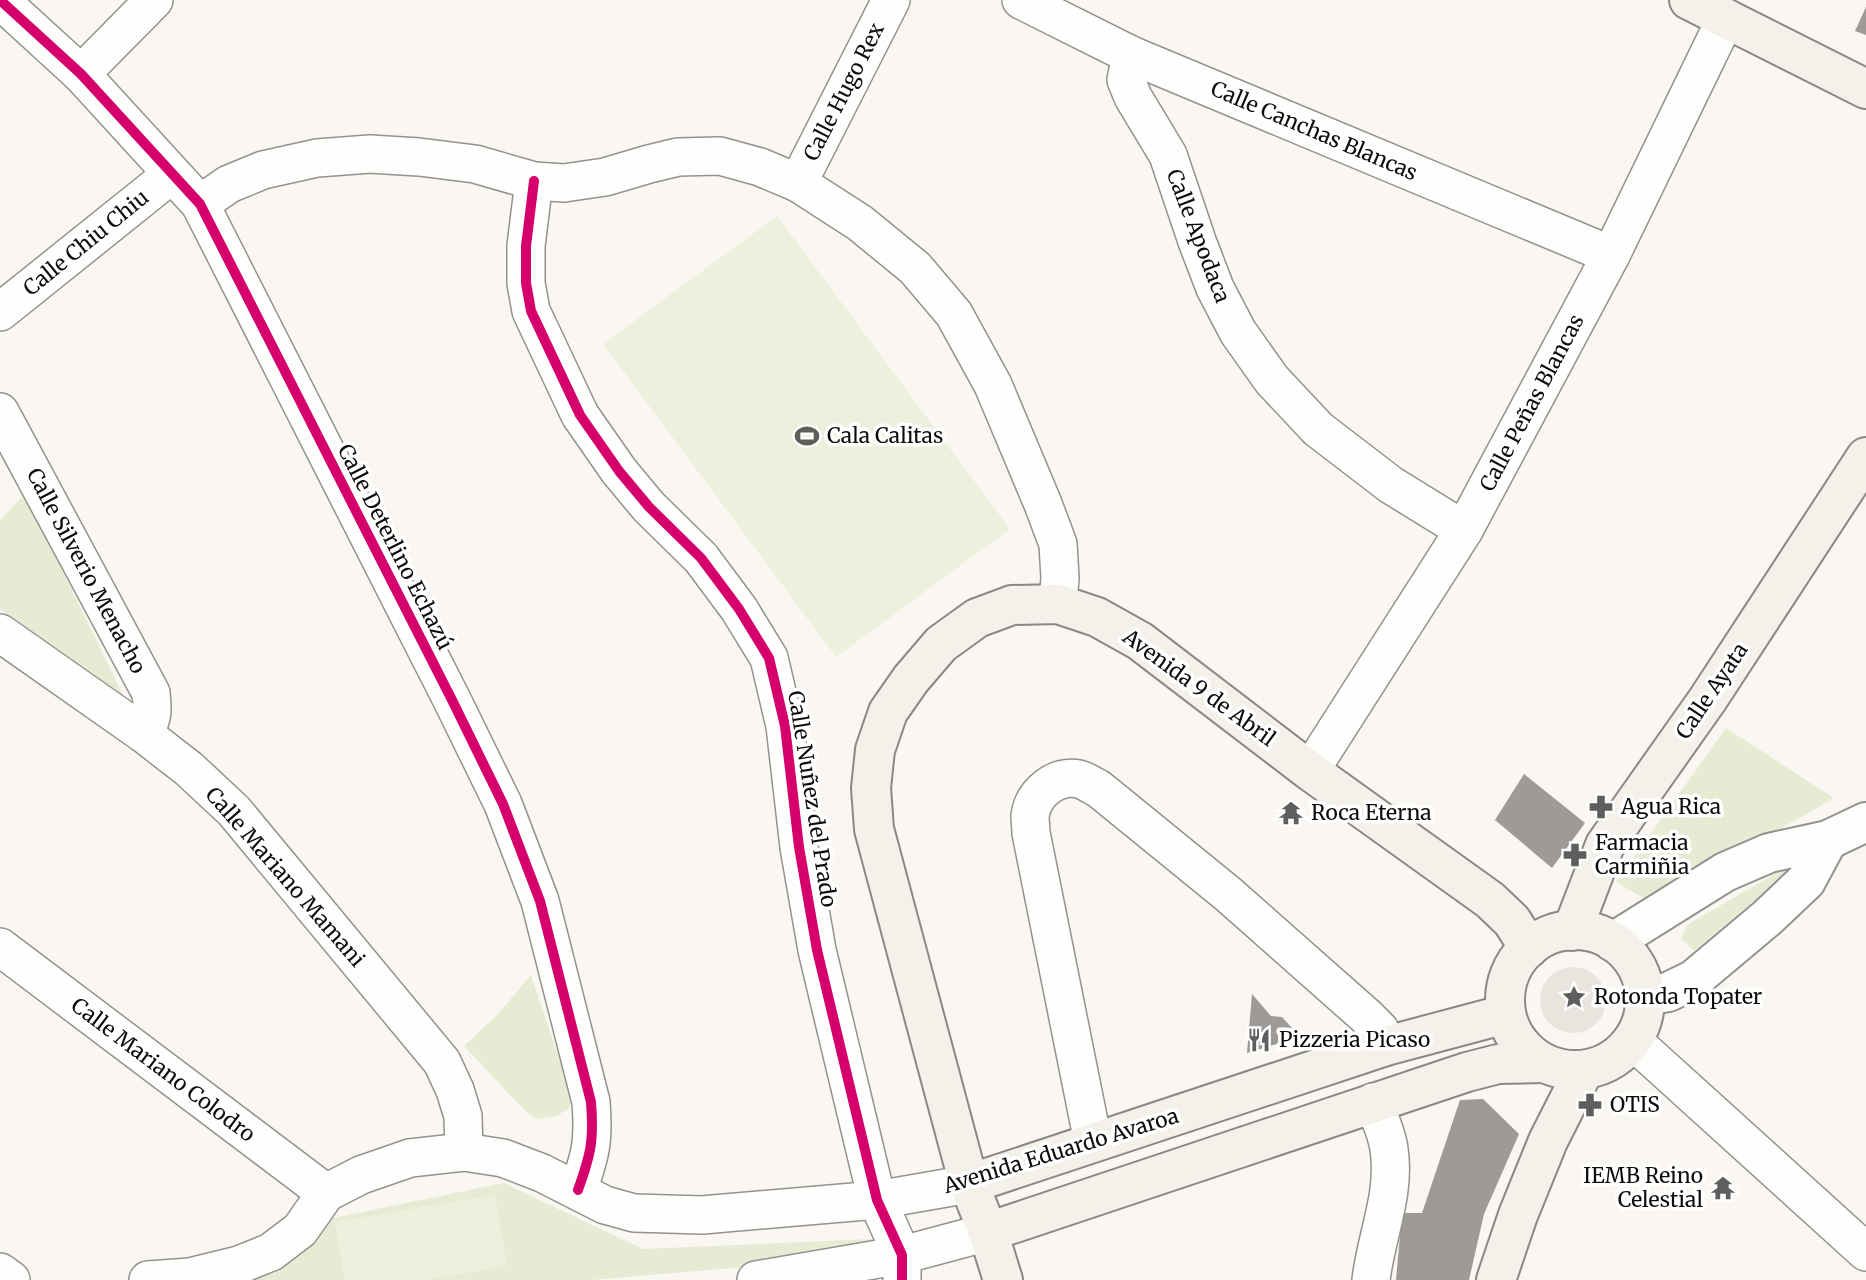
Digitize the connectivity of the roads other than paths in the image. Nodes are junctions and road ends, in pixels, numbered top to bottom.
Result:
1 (0, 0) edge
2 (154, 0) edge
3 (891, 0) edge
4 (1021, 0) edge
5 (1689, 0) edge
6 (1726, 19) junction
7 (1131, 55) junction
8 (81, 74) junction
9 (1866, 89) edge
10 (172, 174) junction
11 (534, 181) junction
12 (798, 183) junction
13 (200, 204) junction
14 (1611, 254) junction
15 (0, 312) edge
16 (0, 412) edge
17 (1866, 457) edge
18 (1464, 530) junction
19 (1058, 604) junction
20 (0, 633) edge
21 (144, 734) junction
22 (1310, 771) junction
23 (1866, 822) edge
24 (1828, 840) junction
25 (1572, 931) junction
26 (1613, 942) junction
27 (0, 947) edge
28 (1529, 948) junction
29 (1645, 996) junction
30 (1506, 1014) junction
31 (1632, 1040) junction
32 (1386, 1046) junction
33 (1543, 1063) junction
34 (1584, 1070) junction
35 (1373, 1102) junction
36 (1093, 1142) junction
37 (464, 1152) junction
38 (969, 1184) junction
39 (578, 1190) junction
40 (326, 1193) junction
41 (877, 1200) junction
42 (988, 1232) junction
43 (1866, 1252) edge
44 (902, 1268) edge
45 (0, 1272) edge
46 (11, 1280) edge
47 (148, 1280) edge
48 (756, 1280) edge
49 (1003, 1280) edge
50 (1371, 1280) edge
51 (1496, 1280) edge

1 - 8 street, Calle Deterlino Echazú
2 - 8 street
3 - 12 street, Calle Hugo Rex
4 - 7 street, Calle Canchas Blancas
5 - 6 main road
6 - 9 main road
6 - 14 street, Calle Peñas Blancas
7 - 14 street, Calle Canchas Blancas
7 - 18 street, Calle Apodaca
8 - 10 street, Calle Deterlino Echazú
10 - 13 street, Calle Deterlino Echazú
10 - 15 street, Calle Chiu Chiu
11 - 12 street
11 - 13 street
11 - 41 street, Calle Nuñez del Prado
12 - 19 street
13 - 39 street, Calle Deterlino Echazú
14 - 18 street, Calle Peñas Blancas
16 - 21 street, Calle Silverio Menacho
17 - 25 main road, Calle Ayata
18 - 22 street, Calle Peñas Blancas
19 - 22 main road, Avenida 9 de Abril
19 - 38 main road, Avenida 9 de Abril
20 - 21 street, Calle Mariano Mamani
21 - 37 street, Calle Mariano Mamani
22 - 28 main road, Avenida 9 de Abril
23 - 24 street
24 - 26 street
24 - 29 street
25 - 26 main road
25 - 28 main road
26 - 29 main road
27 - 40 street, Calle Mariano Colodro
28 - 30 main road
29 - 31 main road
30 - 32 main road, Avenida Eduardo Avaroa
30 - 33 main road
31 - 34 main road
31 - 43 street
32 - 36 main road, Avenida Eduardo Avaroa
32 - 36 street
33 - 34 main road
33 - 35 main road
34 - 51 main road
35 - 42 main road
35 - 50 street
36 - 38 main road, Avenida Eduardo Avaroa
37 - 39 street, Avenida Eduardo Avaroa
37 - 40 street, Avenida Eduardo Avaroa
38 - 41 street, Avenida Eduardo Avaroa
38 - 42 main road, Avenida 9 de Abril
39 - 41 street, Avenida Eduardo Avaroa
40 - 47 street, Avenida Eduardo Avaroa
41 - 44 street, Calle Nuñez del Prado
42 - 44 street
42 - 49 main road, Avenida 9 de Abril
44 - 48 street
45 - 46 street

